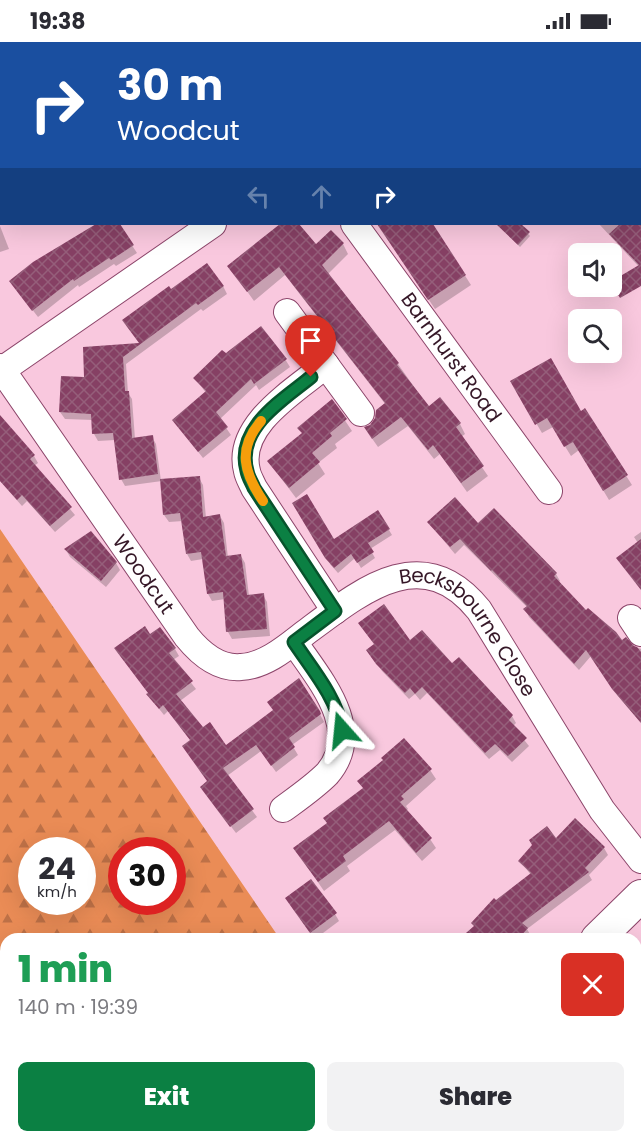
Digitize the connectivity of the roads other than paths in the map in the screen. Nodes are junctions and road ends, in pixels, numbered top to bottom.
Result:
1 (355, 225) edge
2 (197, 228) edge
3 (287, 312) dead end
4 (326, 365) junction
5 (1, 369) edge
6 (361, 413) dead end
7 (549, 491) dead end
8 (335, 611) junction
9 (294, 642) junction
10 (283, 809) dead end
11 (641, 860) edge
12 (641, 896) edge
13 (603, 933) edge

1 - 7 street, Barnhurst Road
2 - 5 street
3 - 4 street
4 - 6 street
4 - 8 street
5 - 9 street, Woodcut
8 - 9 street, Woodcut
8 - 11 street, Becksbourne Close
9 - 10 street
12 - 13 street

